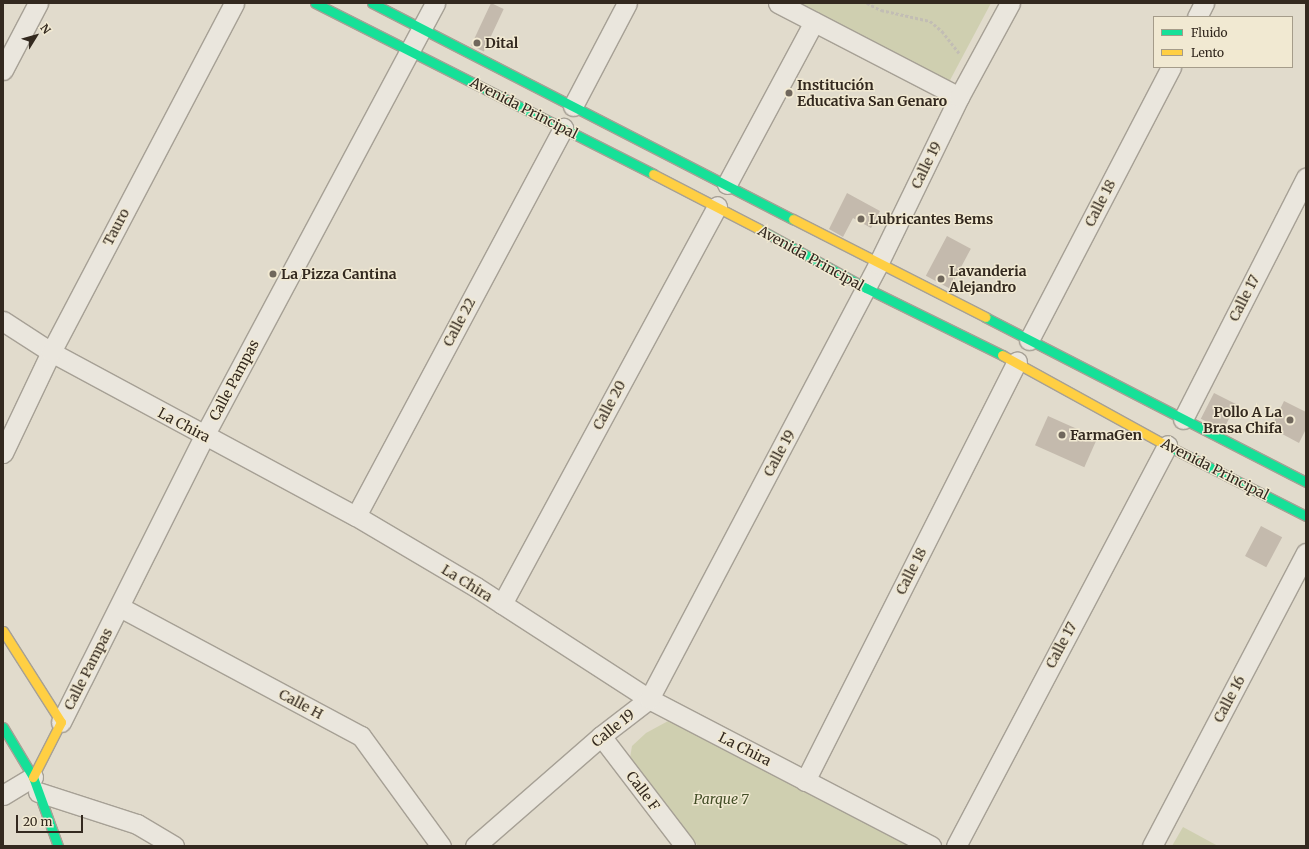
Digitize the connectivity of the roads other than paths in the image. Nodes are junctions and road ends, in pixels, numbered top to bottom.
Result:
1 (38, 3) edge
2 (234, 3) edge
3 (315, 3) edge
4 (372, 3) edge
5 (434, 3) edge
6 (627, 3) edge
7 (778, 3) edge
8 (1010, 3) edge
9 (1204, 3) edge
10 (1198, 16) edge
11 (814, 22) junction
12 (421, 29) junction
13 (410, 51) junction
14 (1170, 68) edge
15 (3, 70) edge
16 (959, 97) junction
17 (573, 106) junction
18 (563, 128) junction
19 (1306, 178) edge
20 (726, 184) junction
21 (717, 206) junction
22 (878, 264) junction
23 (866, 288) junction
24 (3, 321) edge
25 (1029, 340) junction
26 (51, 352) junction
27 (1017, 362) junction
28 (1183, 419) junction
29 (204, 436) junction
30 (1167, 445) junction
31 (3, 453) edge
32 (1306, 482) edge
33 (356, 516) junction
34 (1306, 516) edge
35 (1306, 553) edge
36 (502, 604) junction
37 (120, 607) junction
38 (3, 632) edge
39 (649, 699) junction
40 (61, 722) junction
41 (3, 727) edge
42 (601, 736) junction
43 (805, 780) junction
44 (35, 785) junction
45 (3, 795) edge
46 (58, 846) edge
47 (174, 846) edge
48 (441, 846) edge
49 (475, 846) edge
50 (685, 846) edge
51 (931, 846) edge
52 (956, 846) edge
53 (1152, 846) edge

1 - 15 street
2 - 26 street, Tauro
3 - 13 street, Avenida Principal
4 - 12 street, Avenida Principal
5 - 12 street, Calle Pampas
6 - 17 street
7 - 11 street
8 - 16 street, Calle 19
9 - 10 street
11 - 16 street
11 - 20 street
12 - 13 street, Calle Pampas
12 - 17 street, Avenida Principal
13 - 18 street, Avenida Principal
13 - 29 street, Calle Pampas
14 - 25 street, Calle 18
16 - 22 street, Calle 19
17 - 20 street, Avenida Principal
18 - 21 street, Avenida Principal
18 - 33 street, Calle 22
19 - 28 street, Calle 17
20 - 22 street, Avenida Principal
21 - 23 street, Avenida Principal
21 - 36 street, Calle 20
22 - 23 street, Calle 19
22 - 25 street, Avenida Principal
23 - 27 street, Avenida Principal
23 - 39 street, Calle 19
24 - 26 street, La Chira
25 - 28 street, Avenida Principal
26 - 29 street, La Chira
26 - 31 street, Tauro
27 - 30 street, Avenida Principal
27 - 43 street, Calle 18
28 - 32 street, Avenida Principal
29 - 33 street, La Chira
29 - 37 street, Calle Pampas
30 - 34 street, Avenida Principal
30 - 52 street, Calle 17
33 - 36 street, La Chira
35 - 53 street, Calle 16
36 - 39 street, La Chira
37 - 40 street, Calle Pampas
37 - 48 street, Calle H
38 - 40 street
39 - 42 street, Calle 19
39 - 43 street, La Chira
40 - 44 street, Calle Pampas
41 - 44 street
42 - 49 street, Calle 19
42 - 50 street, Calle F
43 - 51 street, La Chira
44 - 45 street
44 - 46 street
44 - 47 street

